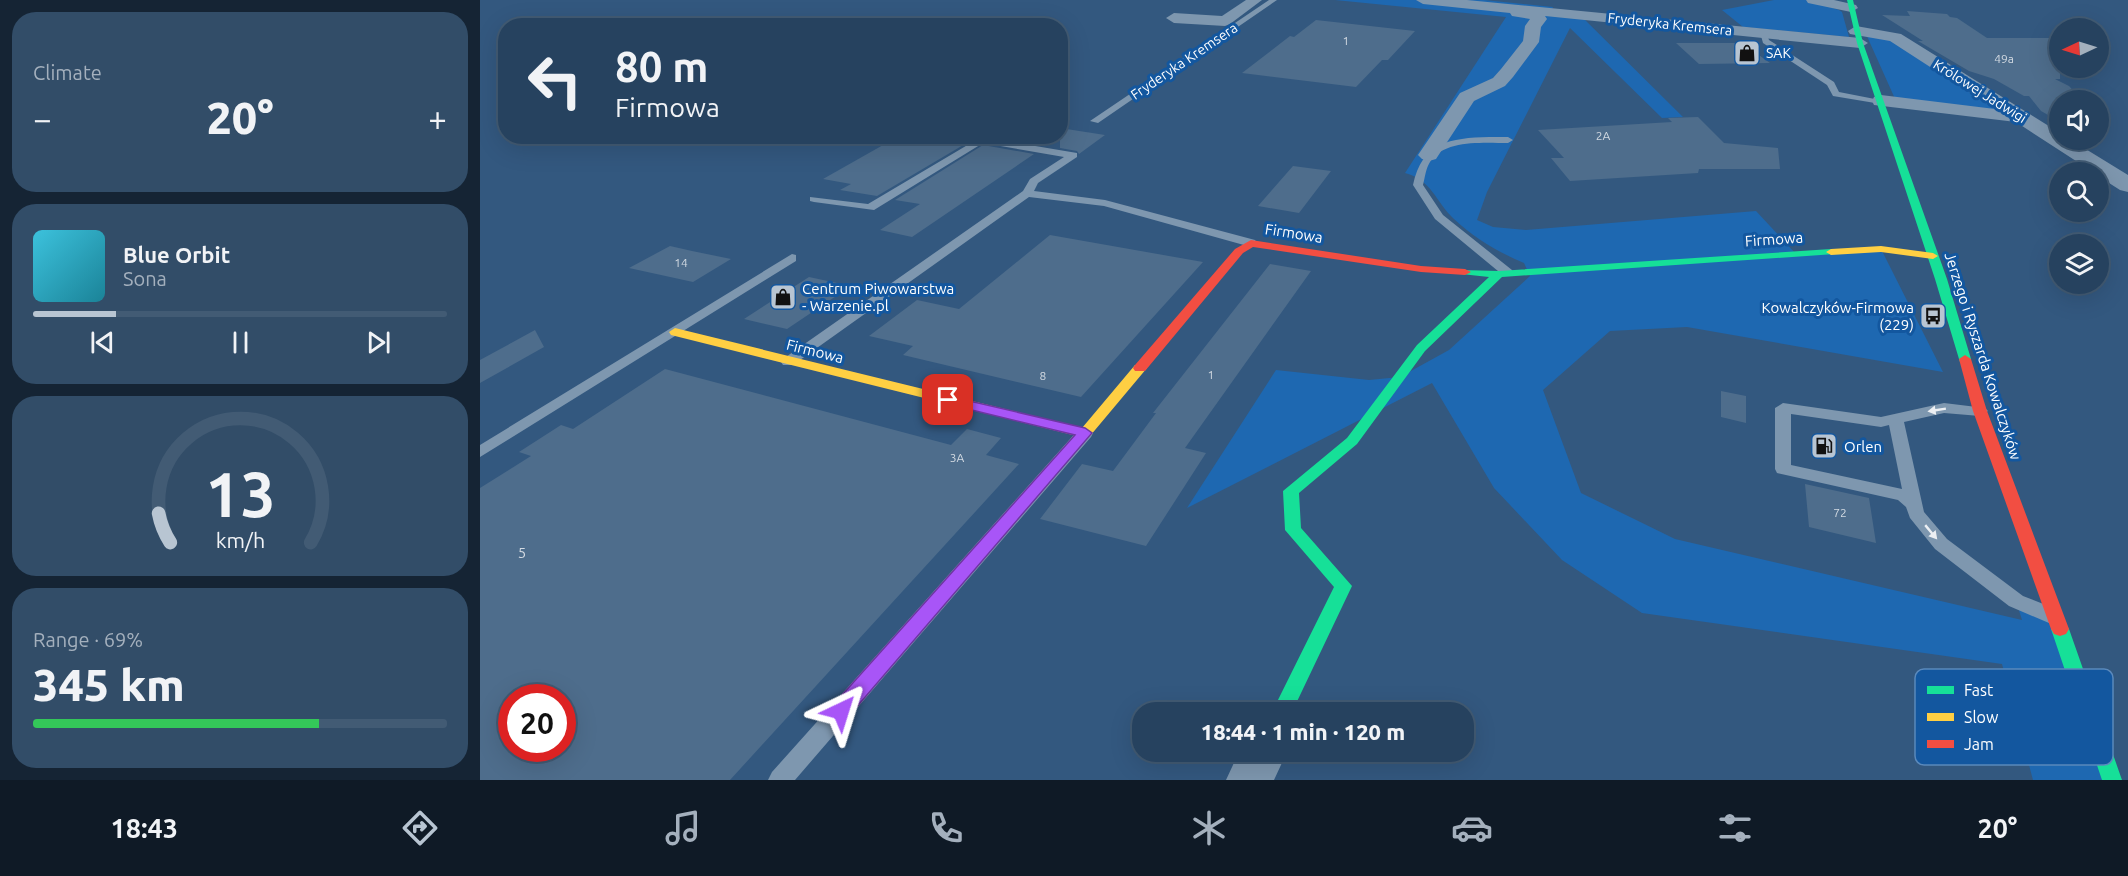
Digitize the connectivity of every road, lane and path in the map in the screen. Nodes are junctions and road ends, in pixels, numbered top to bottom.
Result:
1 (1255, 0) edge
2 (1274, 0) edge
3 (1423, 0) edge
4 (1814, 0) edge
5 (1851, 4) edge
6 (1553, 6) edge
7 (1520, 10) junction
8 (1174, 18) dead end
9 (1763, 34) junction
10 (1858, 37) junction
11 (1881, 101) junction
12 (2024, 119) junction
13 (1095, 121) dead end
14 (1508, 140) dead end
15 (974, 144) edge
16 (1007, 144) edge
17 (1429, 155) junction
18 (2093, 162) edge
19 (2109, 166) edge
20 (2128, 169) edge
21 (2109, 172) edge
22 (2128, 185) edge
23 (1027, 193) junction
24 (814, 199) dead end
25 (1251, 243) junction
26 (1934, 256) junction
27 (792, 258) dead end
28 (1503, 273) junction
29 (675, 332) junction
30 (788, 362) junction
31 (1980, 411) junction
32 (1895, 418) junction
33 (1085, 433) junction
34 (480, 452) edge
35 (1914, 505) junction
36 (2057, 619) junction
37 (2074, 669) edge
38 (1287, 702) edge
39 (1258, 762) edge
40 (2107, 765) edge
41 (780, 780) edge
42 (1250, 780) edge
43 (2112, 780) edge

1 - 8 street
2 - 13 lane, Fryderyka Kremsera
3 - 7 street, Fryderyka Kremsera
4 - 5 street
5 - 10 street, Jerzego i Ryszarda Kowalczyków
6 - 7 street, Fryderyka Kremsera
6 - 9 street, Fryderyka Kremsera
7 - 17 street
9 - 10 street, Fryderyka Kremsera
9 - 11 lane
10 - 11 street, Jerzego i Ryszarda Kowalczyków
10 - 12 street, Królowej Jadwigi
11 - 12 street
11 - 26 street, Jerzego i Ryszarda Kowalczyków
12 - 18 street, Królowej Jadwigi
14 - 17 lane
15 - 24 lane
16 - 23 lane
17 - 28 lane
19 - 20 street
21 - 22 street, Królowej Jadwigi
23 - 25 lane
23 - 30 lane
25 - 28 street, Firmowa
25 - 33 street, Firmowa
26 - 28 street, Firmowa
26 - 31 street, Jerzego i Ryszarda Kowalczyków
27 - 29 lane
28 - 38 street
29 - 30 street, Firmowa
29 - 34 lane
30 - 33 street, Firmowa
31 -> 32 lane
31 - 36 street, Jerzego i Ryszarda Kowalczyków
32 - 35 lane
32 - 35 lane
33 - 41 lane
35 -> 36 lane
36 - 37 street, Jerzego i Ryszarda Kowalczyków
39 - 42 street
40 - 43 street, Jerzego i Ryszarda Kowalczyków

